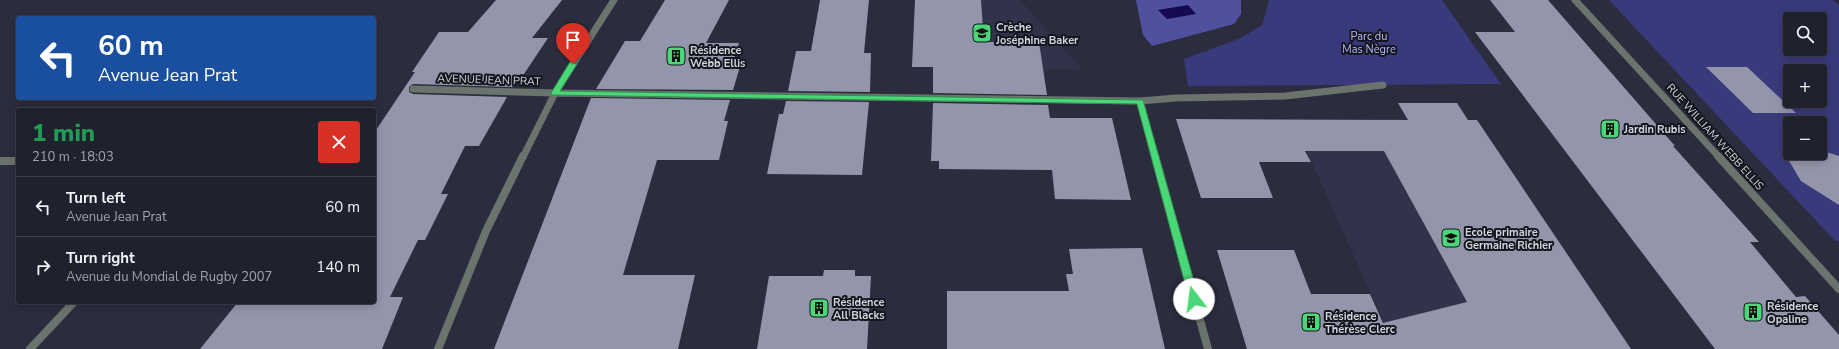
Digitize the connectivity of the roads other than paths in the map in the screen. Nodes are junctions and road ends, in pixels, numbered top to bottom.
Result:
1 (614, 0) edge
2 (1575, 0) edge
3 (1382, 85) dead end
4 (413, 89) dead end
5 (555, 93) junction
6 (1140, 102) junction
7 (0, 161) edge
8 (16, 161) edge
9 (1839, 289) edge
10 (72, 304) edge
11 (30, 349) edge
12 (438, 349) edge
13 (1208, 349) edge

1 - 5 street
2 - 9 street, RUE WILLIAM WEBB ELLIS
3 - 6 street, AVENUE JEAN PRAT
4 - 5 street, AVENUE JEAN PRAT
5 - 6 street, AVENUE JEAN PRAT
5 - 12 street
6 - 13 street
7 - 8 street
10 - 11 street

